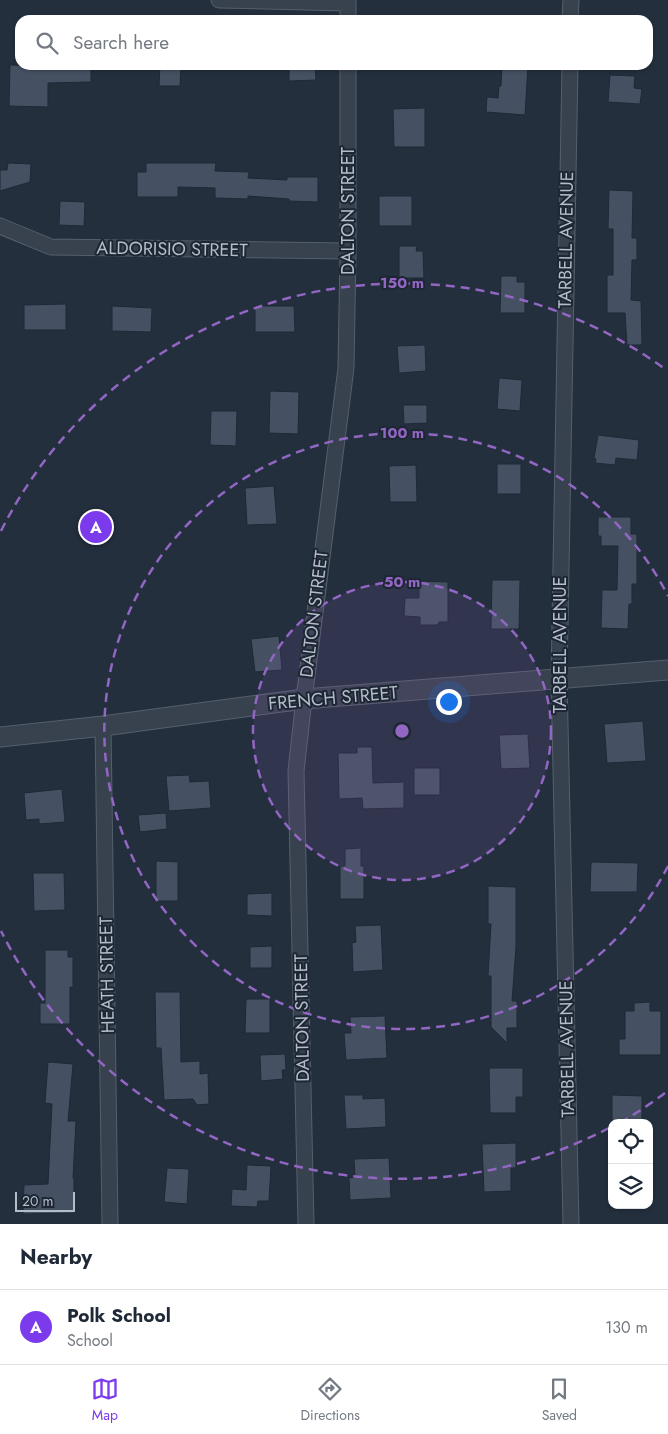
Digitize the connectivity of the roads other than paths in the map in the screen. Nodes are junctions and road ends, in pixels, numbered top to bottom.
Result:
1 (219, 0) edge
2 (571, 0) edge
3 (348, 2) edge
4 (348, 15) edge
5 (570, 15) edge
6 (348, 70) edge
7 (570, 70) edge
8 (0, 226) edge
9 (348, 251) junction
10 (668, 670) edge
11 (558, 679) junction
12 (304, 699) junction
13 (103, 726) junction
14 (0, 737) edge
15 (110, 1224) edge
16 (306, 1224) edge
17 (571, 1224) edge

1 - 3 street
2 - 5 street
3 - 4 street
6 - 9 street, DALTON STREET
7 - 11 street, TARBELL AVENUE
8 - 9 street, ALDORISIO STREET
9 - 12 street, DALTON STREET
10 - 11 street, FRENCH STREET
11 - 12 street, FRENCH STREET
11 - 17 street, TARBELL AVENUE
12 - 13 street, FRENCH STREET
12 - 16 street, DALTON STREET
13 - 14 street, FRENCH STREET
13 - 15 street, HEATH STREET

